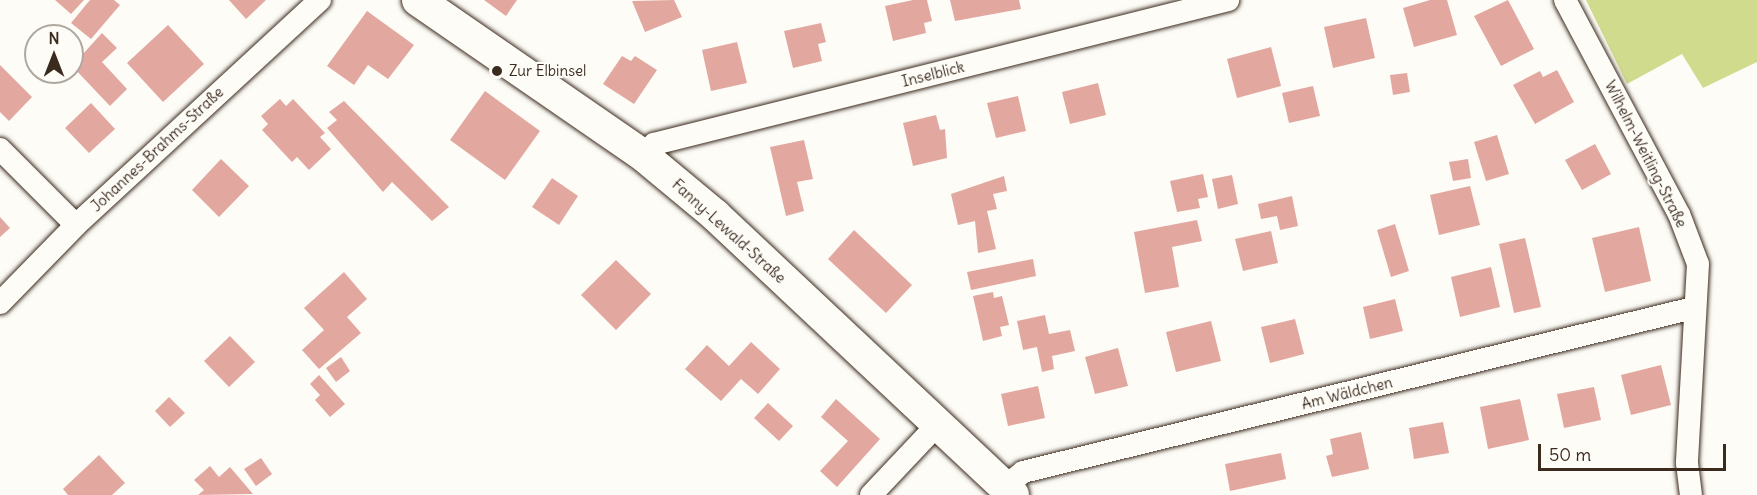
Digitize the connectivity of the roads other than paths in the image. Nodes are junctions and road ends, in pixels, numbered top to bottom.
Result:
1 (320, 0) edge
2 (418, 0) edge
3 (1228, 0) edge
4 (1565, 0) edge
5 (0, 149) edge
6 (644, 156) junction
7 (76, 225) junction
8 (0, 303) edge
9 (1693, 308) junction
10 (938, 424) junction
11 (1009, 491) edge
12 (871, 495) edge
13 (1691, 495) edge

1 - 7 street, Johannes-Brahms-Straße
2 - 6 street, Fanny-Lewald-Straße
3 - 6 street, Inselblick
4 - 9 street, Wilhelm-Weitling-Straße
5 - 7 street
6 - 10 street, Fanny-Lewald-Straße
7 - 8 street, Johannes-Brahms-Straße
9 - 11 street, Am Wäldchen
9 - 13 street, Wilhelm-Weitling-Straße
10 - 11 street, Fanny-Lewald-Straße
10 - 12 street

